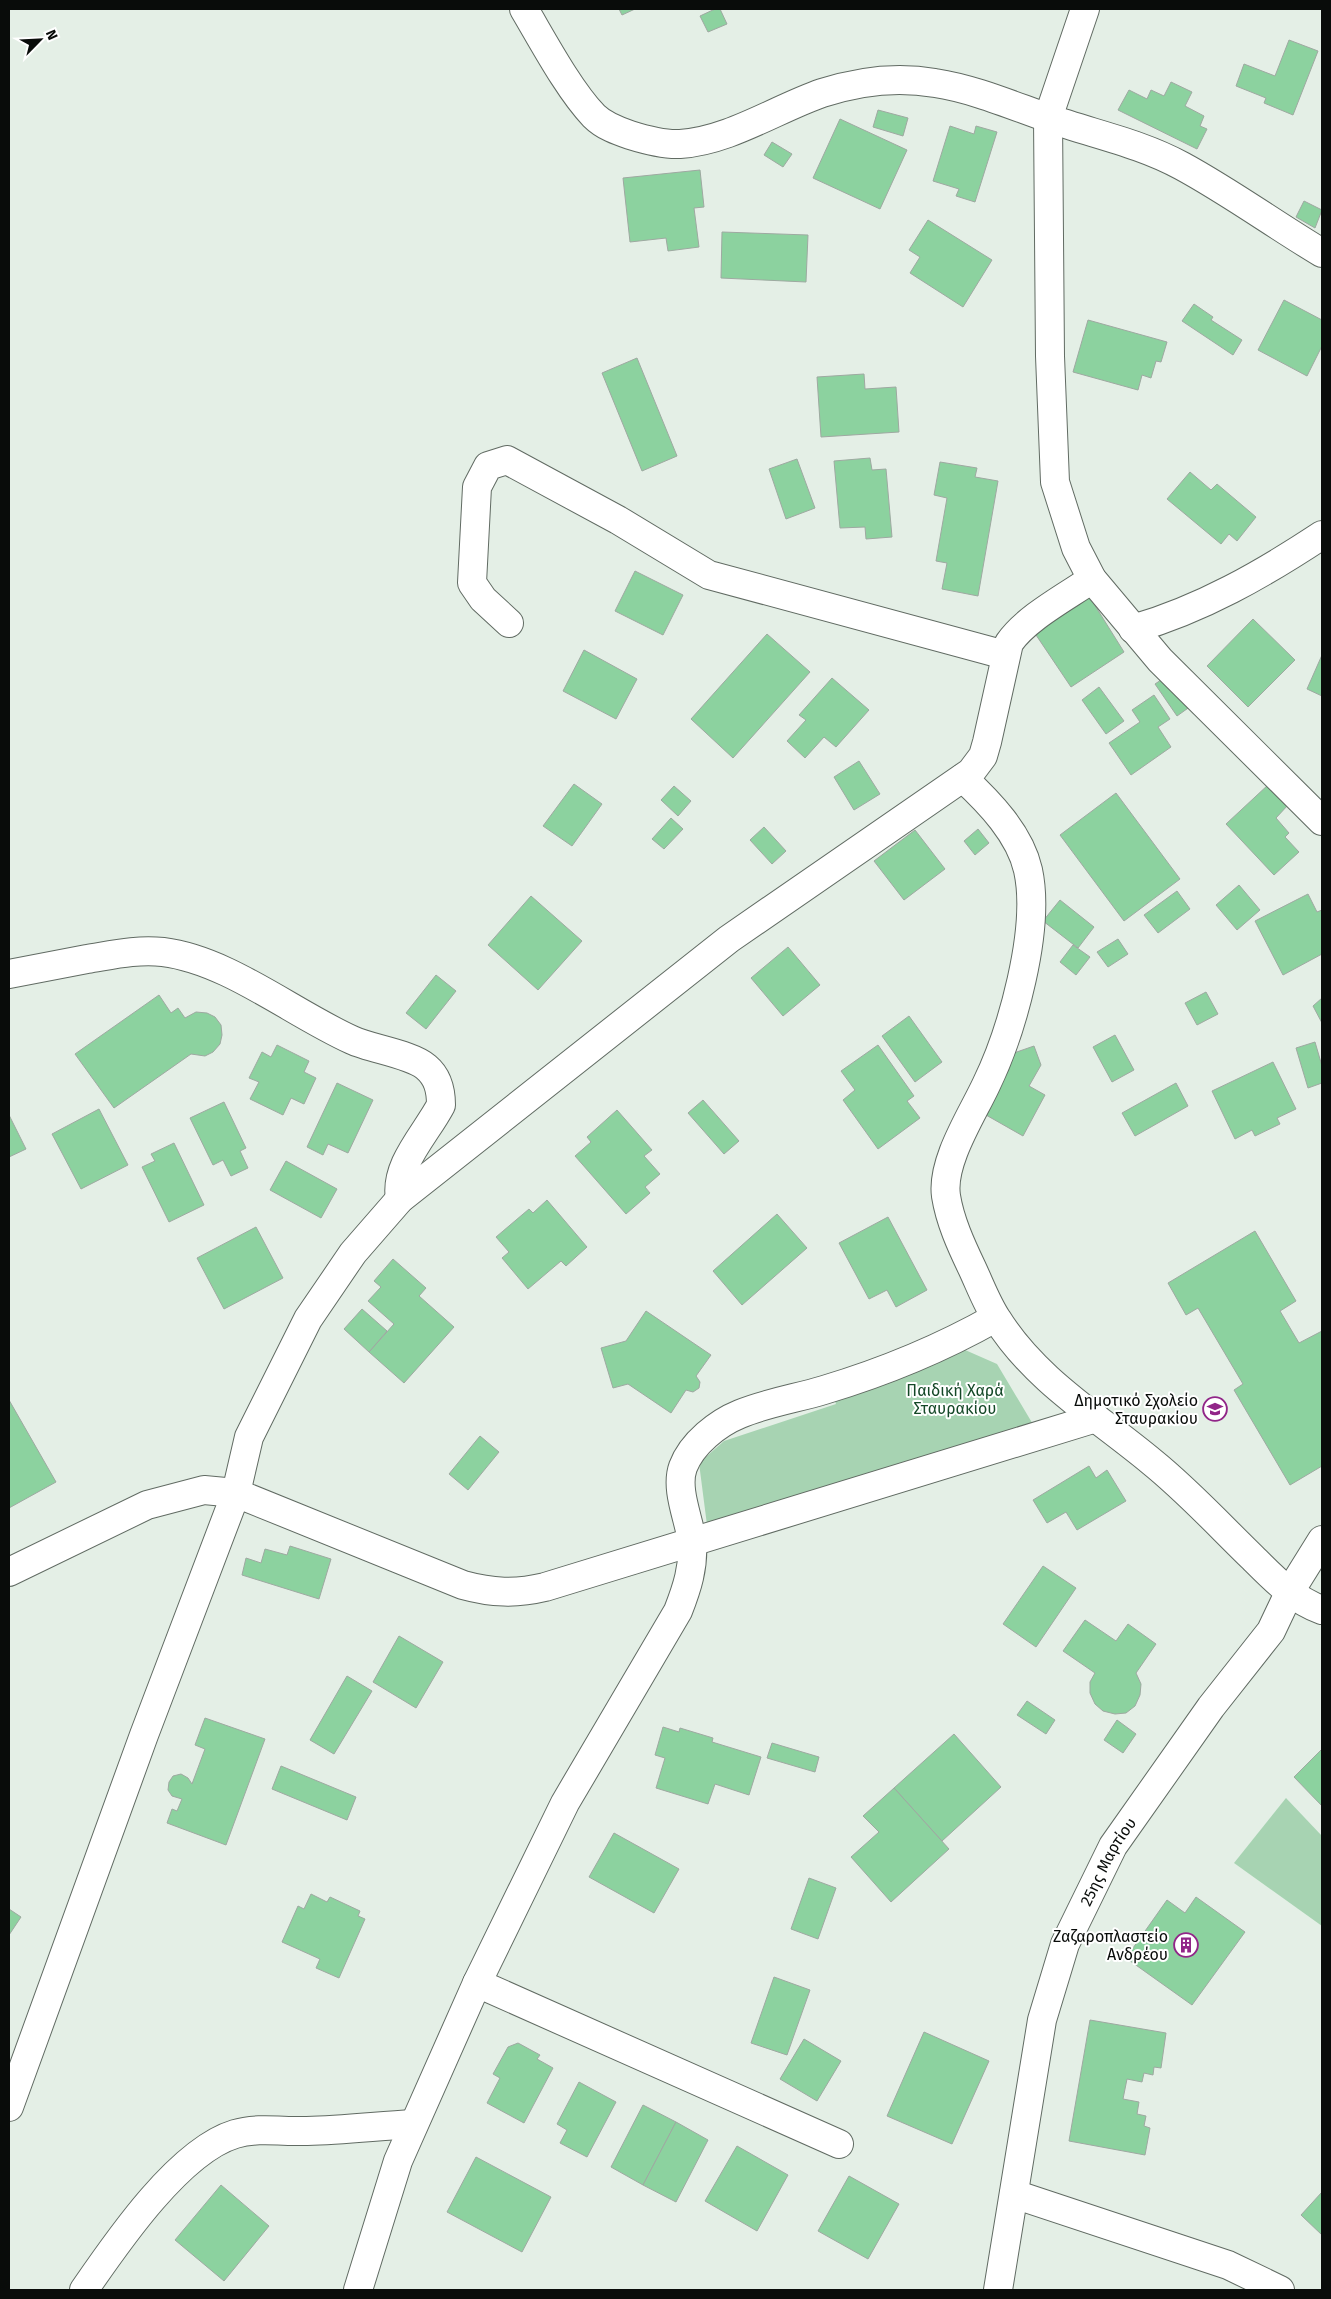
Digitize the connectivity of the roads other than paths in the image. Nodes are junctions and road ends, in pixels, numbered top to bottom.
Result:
1 (524, 9) edge
2 (1085, 9) edge
3 (1048, 118) junction
4 (1322, 253) edge
5 (1322, 535) edge
6 (1092, 579) junction
7 (509, 623) dead end
8 (1133, 629) junction
9 (1005, 655) junction
10 (963, 778) junction
11 (1322, 821) edge
12 (9, 974) edge
13 (400, 1199) junction
14 (995, 1318) junction
15 (1096, 1418) junction
16 (236, 1493) junction
17 (1322, 1540) edge
18 (692, 1541) junction
19 (9, 1572) edge
20 (1289, 1592) junction
21 (1322, 1610) edge
22 (477, 1983) junction
23 (9, 2107) edge
24 (413, 2124) junction
25 (839, 2144) dead end
26 (1014, 2194) junction
27 (84, 2290) edge
28 (358, 2290) edge
29 (998, 2290) edge
30 (1280, 2290) edge

1 - 3 street
2 - 3 street
3 - 4 street
3 - 6 street
5 - 8 street
6 - 8 street
6 - 9 street
7 - 9 street
8 - 11 street
9 - 10 street
10 - 13 street
10 - 14 street
12 - 13 street
13 - 16 street
14 - 15 street
14 - 18 street
15 - 18 street
15 - 20 street
16 - 18 street
16 - 19 street
16 - 23 street
17 - 20 street, 25ης Μαρτίου
18 - 22 street
20 - 21 street
20 - 26 street, 25ης Μαρτίου
22 - 24 street
22 - 25 street
24 - 27 street
24 - 28 street
26 - 29 street, 25ης Μαρτίου
26 - 30 street

